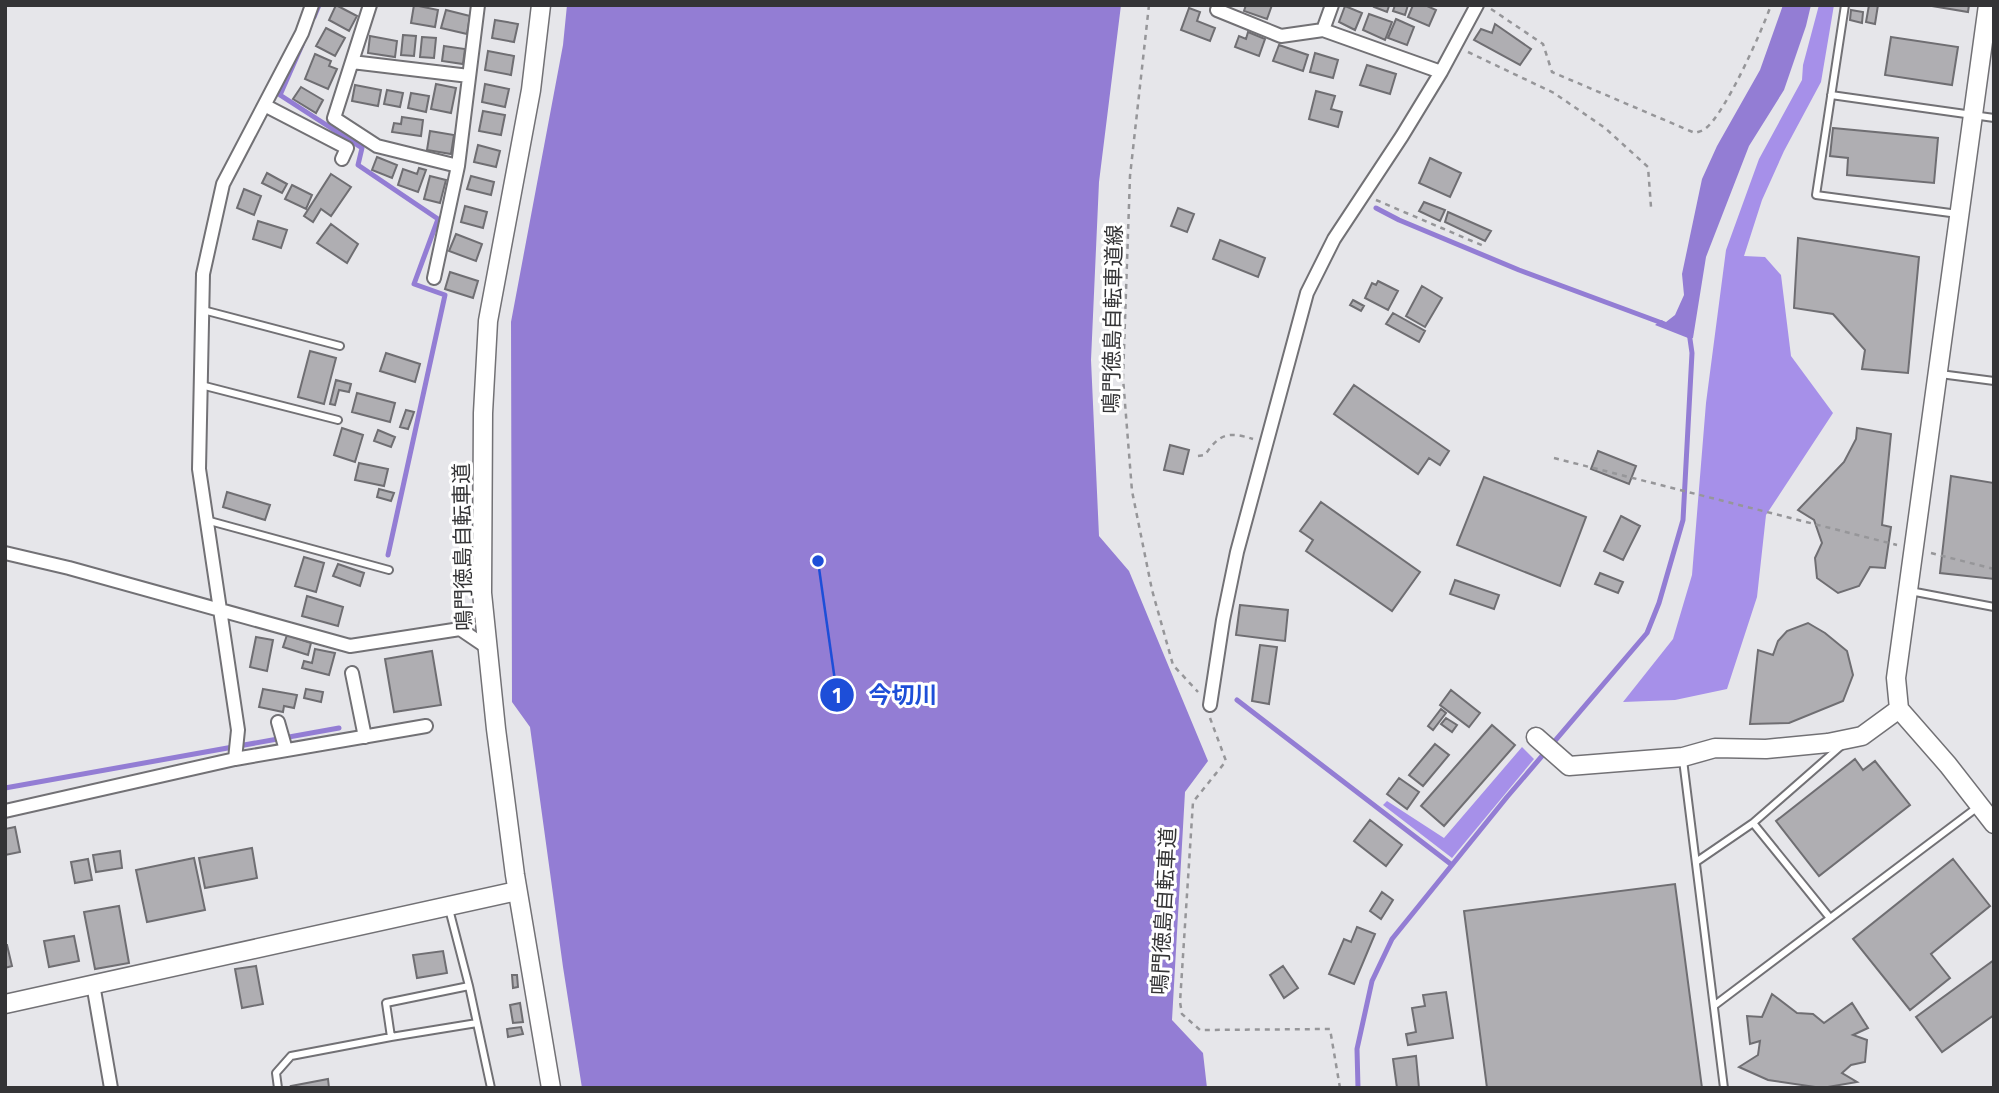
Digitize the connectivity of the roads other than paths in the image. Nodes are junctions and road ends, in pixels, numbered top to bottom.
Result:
1 (312, 5) edge
2 (370, 5) edge
3 (478, 5) edge
4 (541, 5) edge
5 (1332, 5) edge
6 (1477, 5) edge
7 (1845, 5) edge
8 (1988, 5) edge
9 (1217, 10) dead end
10 (1323, 30) junction
11 (352, 62) junction
12 (1441, 72) junction
13 (469, 76) junction
14 (1831, 95) junction
15 (266, 106) junction
16 (1973, 115) junction
17 (1994, 118) edge
18 (342, 159) dead end
19 (458, 166) junction
20 (1960, 214) junction
21 (434, 278) dead end
22 (202, 310) junction
23 (340, 346) dead end
24 (1938, 374) junction
25 (1994, 382) edge
26 (201, 385) junction
27 (338, 420) dead end
28 (206, 520) junction
29 (5, 553) edge
30 (389, 570) dead end
31 (1909, 591) junction
32 (1994, 607) edge
33 (219, 611) junction
34 (488, 648) junction
35 (352, 673) dead end
36 (1210, 705) road end
37 (1899, 709) junction
38 (278, 722) dead end
39 (426, 726) dead end
40 (365, 737) junction
41 (1536, 737) dead end
42 (1850, 738) junction
43 (286, 750) junction
44 (1683, 757) junction
45 (234, 759) junction
46 (1979, 806) junction
47 (5, 811) edge
48 (1753, 823) junction
49 (1994, 824) edge
50 (1696, 862) junction
51 (517, 891) junction
52 (449, 907) junction
53 (1830, 918) junction
54 (93, 984) junction
55 (469, 986) junction
56 (5, 1004) edge
57 (1715, 1005) junction
58 (477, 1023) junction
59 (391, 1037) junction
60 (111, 1088) edge
61 (278, 1088) edge
62 (491, 1088) edge
63 (551, 1088) edge
64 (1724, 1088) edge

1 - 15 street
2 - 11 street
3 - 13 street
4 - 34 street, 鳴門徳島自転車道
5 - 10 street
6 - 12 street
7 - 14 lane
8 - 16 street
9 - 10 street
10 - 12 street
11 - 13 street
11 - 19 street
12 - 36 street
13 - 19 street
14 - 16 lane
14 - 20 lane
15 - 18 street
15 - 22 street
16 - 17 lane
16 - 20 street
19 - 21 street
20 - 24 street
22 - 23 lane
22 - 26 street
24 - 25 lane
24 - 31 street
26 - 27 lane
26 - 28 street
28 - 30 lane
28 - 33 street
29 - 33 street
31 - 32 lane
31 - 37 street
33 - 34 street
33 - 45 street
34 - 51 street, 鳴門徳島自転車道
35 - 40 street
37 - 42 street
37 - 46 street
38 - 43 street
39 - 40 street
40 - 43 street
41 - 44 street
42 - 44 street
42 - 48 lane
43 - 45 street
44 - 50 lane
45 - 47 street
46 - 49 street
46 - 53 lane
48 - 50 lane
48 - 53 lane
50 - 57 lane
51 - 52 street
51 - 63 street, 鳴門徳島自転車道
52 - 54 street
52 - 55 lane
53 - 57 lane
54 - 56 street
54 - 60 street
55 - 58 lane
55 - 59 lane
57 - 64 lane
58 - 59 lane
58 - 62 lane
59 - 61 lane

